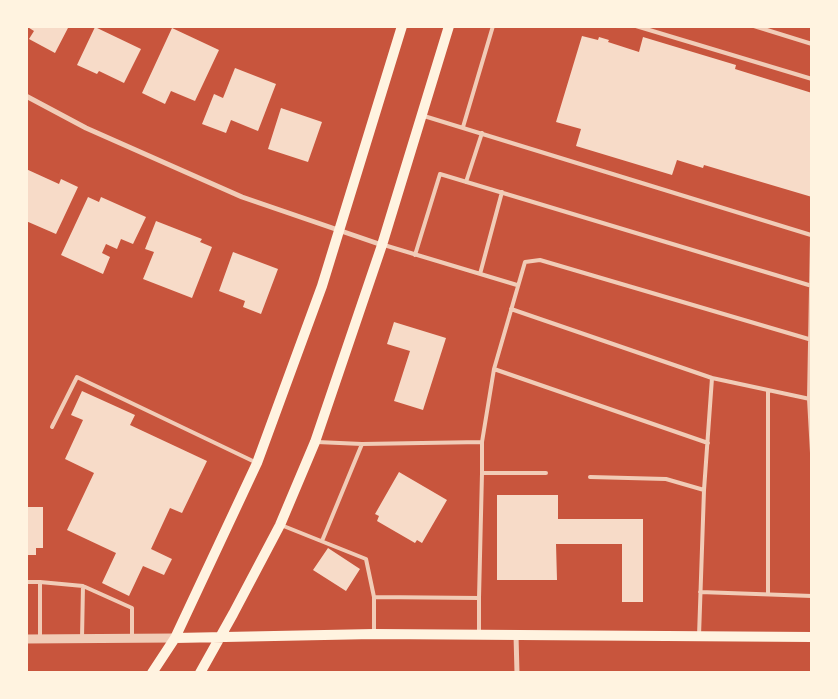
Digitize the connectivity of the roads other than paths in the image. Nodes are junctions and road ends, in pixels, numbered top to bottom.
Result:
1 (402, 26) edge
2 (449, 26) edge
3 (493, 26) edge
4 (636, 26) edge
5 (754, 26) edge
6 (812, 44) edge
7 (812, 79) edge
8 (26, 96) edge
9 (422, 116) junction
10 (463, 127) junction
11 (482, 133) junction
12 (466, 182) junction
13 (502, 192) junction
14 (340, 231) junction
15 (811, 235) edge
16 (382, 245) junction
17 (415, 255) junction
18 (480, 274) junction
19 (517, 285) junction
20 (811, 286) edge
21 (510, 309) junction
22 (811, 340) edge
23 (494, 369) junction
24 (712, 378) junction
25 (768, 390) junction
26 (810, 399) edge
27 (52, 427) dead end
28 (315, 442) junction
29 (482, 442) junction
30 (708, 442) junction
31 (362, 444) junction
32 (812, 453) edge
33 (257, 463) junction
34 (482, 473) junction
35 (546, 473) dead end
36 (590, 477) dead end
37 (704, 490) junction
38 (280, 525) junction
39 (322, 541) junction
40 (26, 582) edge
41 (40, 582) junction
42 (83, 586) junction
43 (700, 592) junction
44 (768, 594) junction
45 (812, 596) edge
46 (374, 597) junction
47 (479, 598) junction
48 (374, 634) junction
49 (479, 634) junction
50 (516, 635) junction
51 (699, 636) junction
52 (221, 637) junction
53 (812, 637) edge
54 (82, 638) junction
55 (132, 638) junction
56 (175, 638) junction
57 (26, 639) edge
58 (40, 639) junction
59 (152, 673) edge
60 (200, 673) edge
61 (517, 673) edge

1 - 14 main road
2 - 9 main road
3 - 10 lane
4 - 7 lane
5 - 6 lane
8 - 14 street
9 - 10 lane
9 - 16 main road
10 - 11 lane
11 - 12 lane
11 - 15 lane
12 - 13 lane
12 - 17 lane
13 - 18 lane
13 - 20 lane
14 - 16 street
14 - 33 main road
15 - 20 lane
16 - 17 lane
16 - 28 main road
17 - 18 lane
18 - 19 lane
19 - 21 lane
19 - 22 lane
20 - 22 lane
21 - 23 lane
21 - 24 lane
22 - 26 lane
23 - 29 lane
23 - 30 lane
24 - 25 lane
24 - 30 lane
25 - 26 lane
25 - 44 lane
26 - 32 lane
27 - 33 lane
28 - 31 lane
28 - 38 main road
29 - 31 lane
29 - 34 lane
30 - 37 lane
31 - 39 lane
33 - 56 main road
34 - 35 lane
34 - 47 lane
36 - 37 lane
37 - 43 lane
38 - 39 lane
38 - 52 main road
39 - 46 lane
40 - 41 lane
41 - 42 lane
41 - 58 lane
42 - 54 lane
42 - 55 lane
43 - 44 lane
43 - 51 lane
44 - 45 lane
46 - 47 lane
46 - 48 lane
47 - 49 lane
48 - 49 main road
48 - 52 main road
49 - 50 main road
50 - 51 main road
50 - 61 street
51 - 53 main road
52 - 56 main road
52 - 60 main road
54 - 55 street
54 - 58 street
55 - 56 street
56 - 59 main road
57 - 58 street

